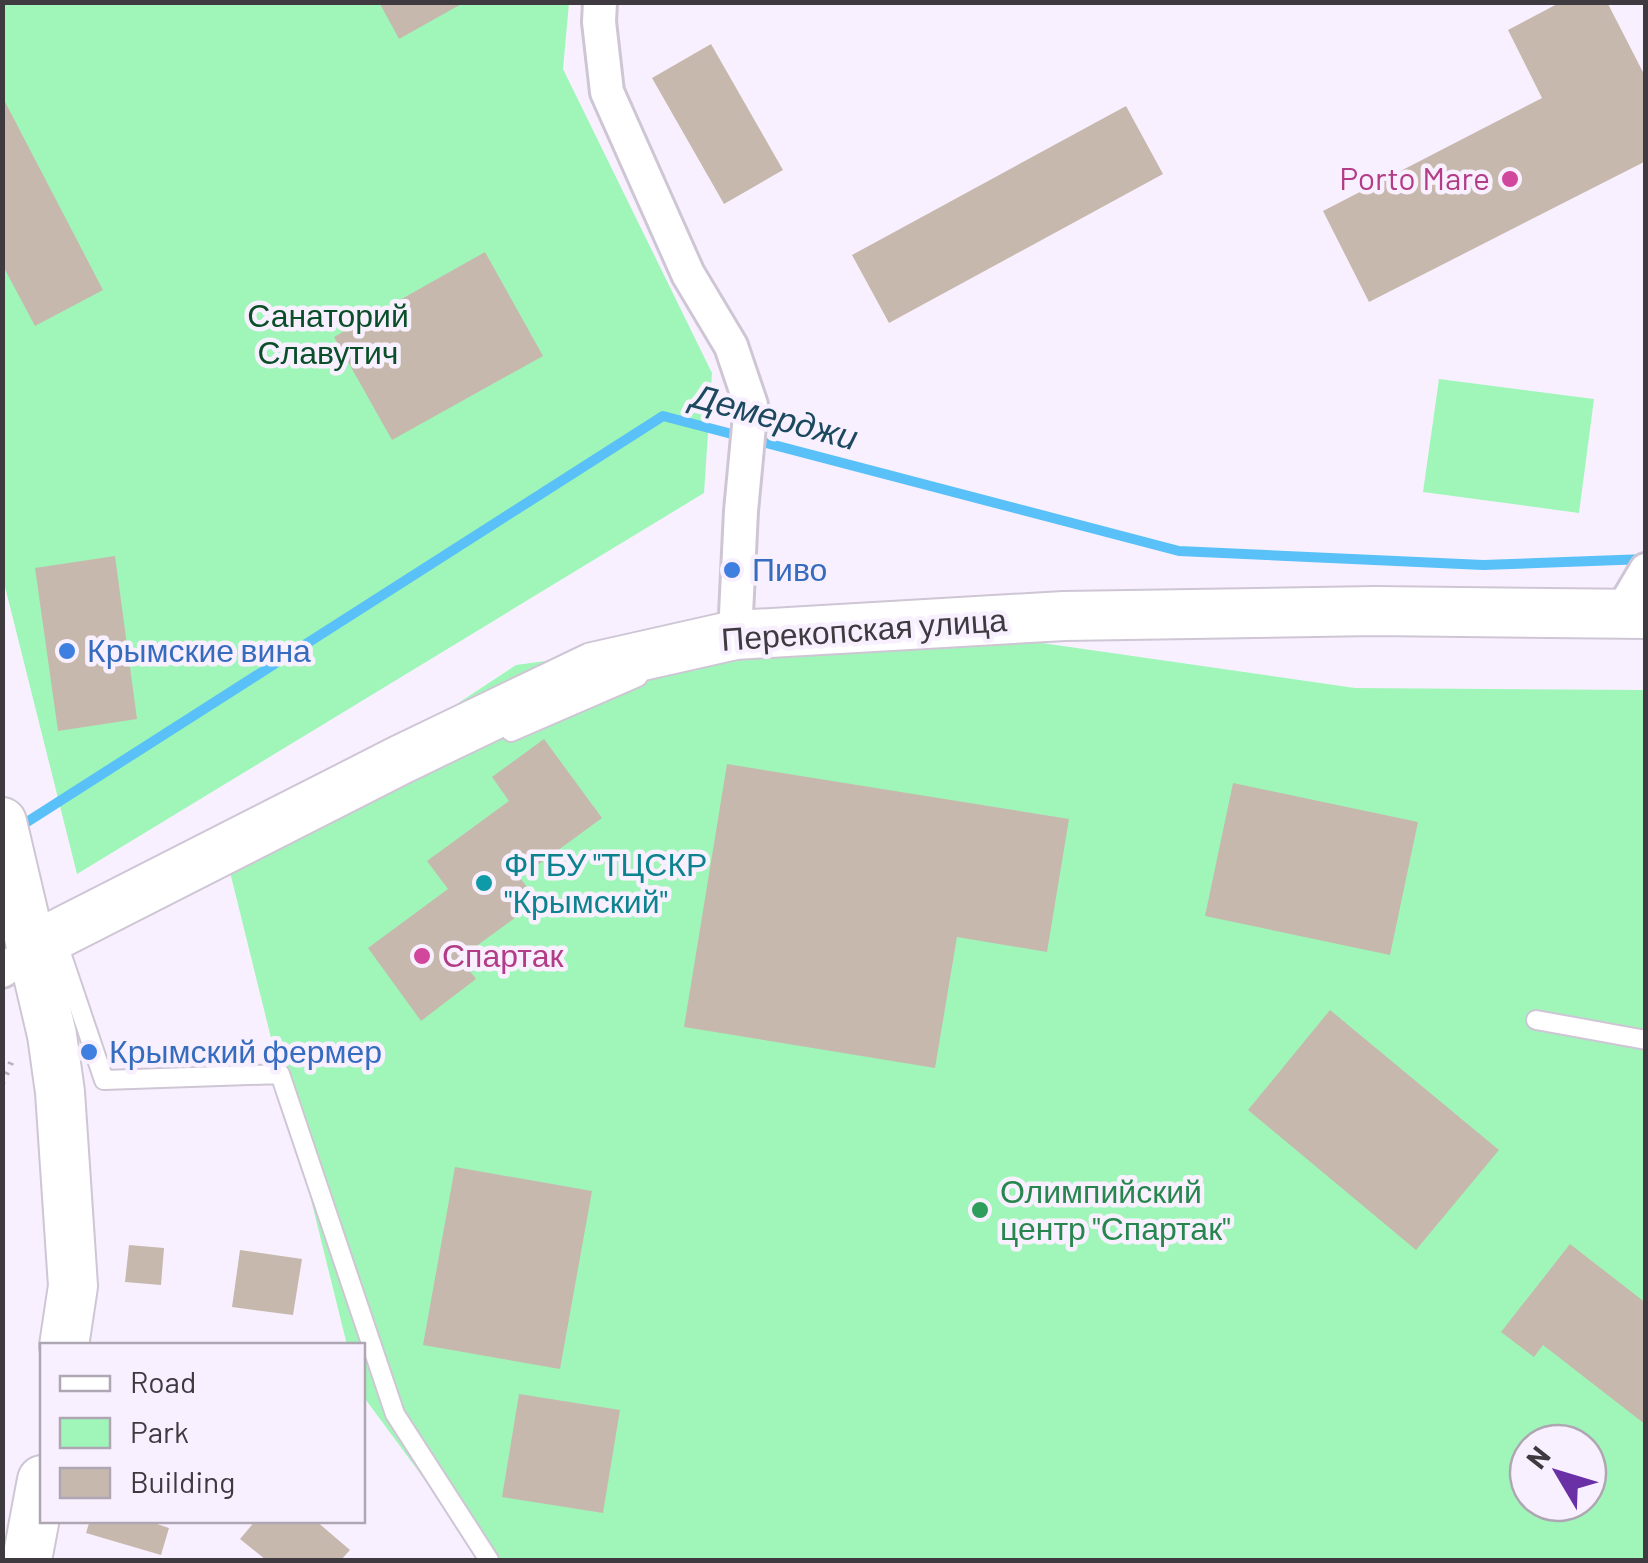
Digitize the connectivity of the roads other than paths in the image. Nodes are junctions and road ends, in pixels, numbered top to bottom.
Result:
1 (600, 2) edge
2 (1646, 570) edge
3 (1633, 614) edge
4 (735, 634) junction
5 (498, 738) dead end
6 (408, 777) dead end
7 (2, 822) edge
8 (30, 952) edge
9 (1536, 1020) dead end
10 (1646, 1040) edge
11 (64, 1343) edge
12 (40, 1491) edge
13 (28, 1560) edge
14 (490, 1560) edge

1 - 4 street
2 - 3 street
3 - 4 street, Перекопская улица
4 - 5 lane
4 - 8 street, Перекопская улица
6 - 8 lane
7 - 8 street
8 - 11 street
8 - 14 lane
9 - 10 lane
12 - 13 street

